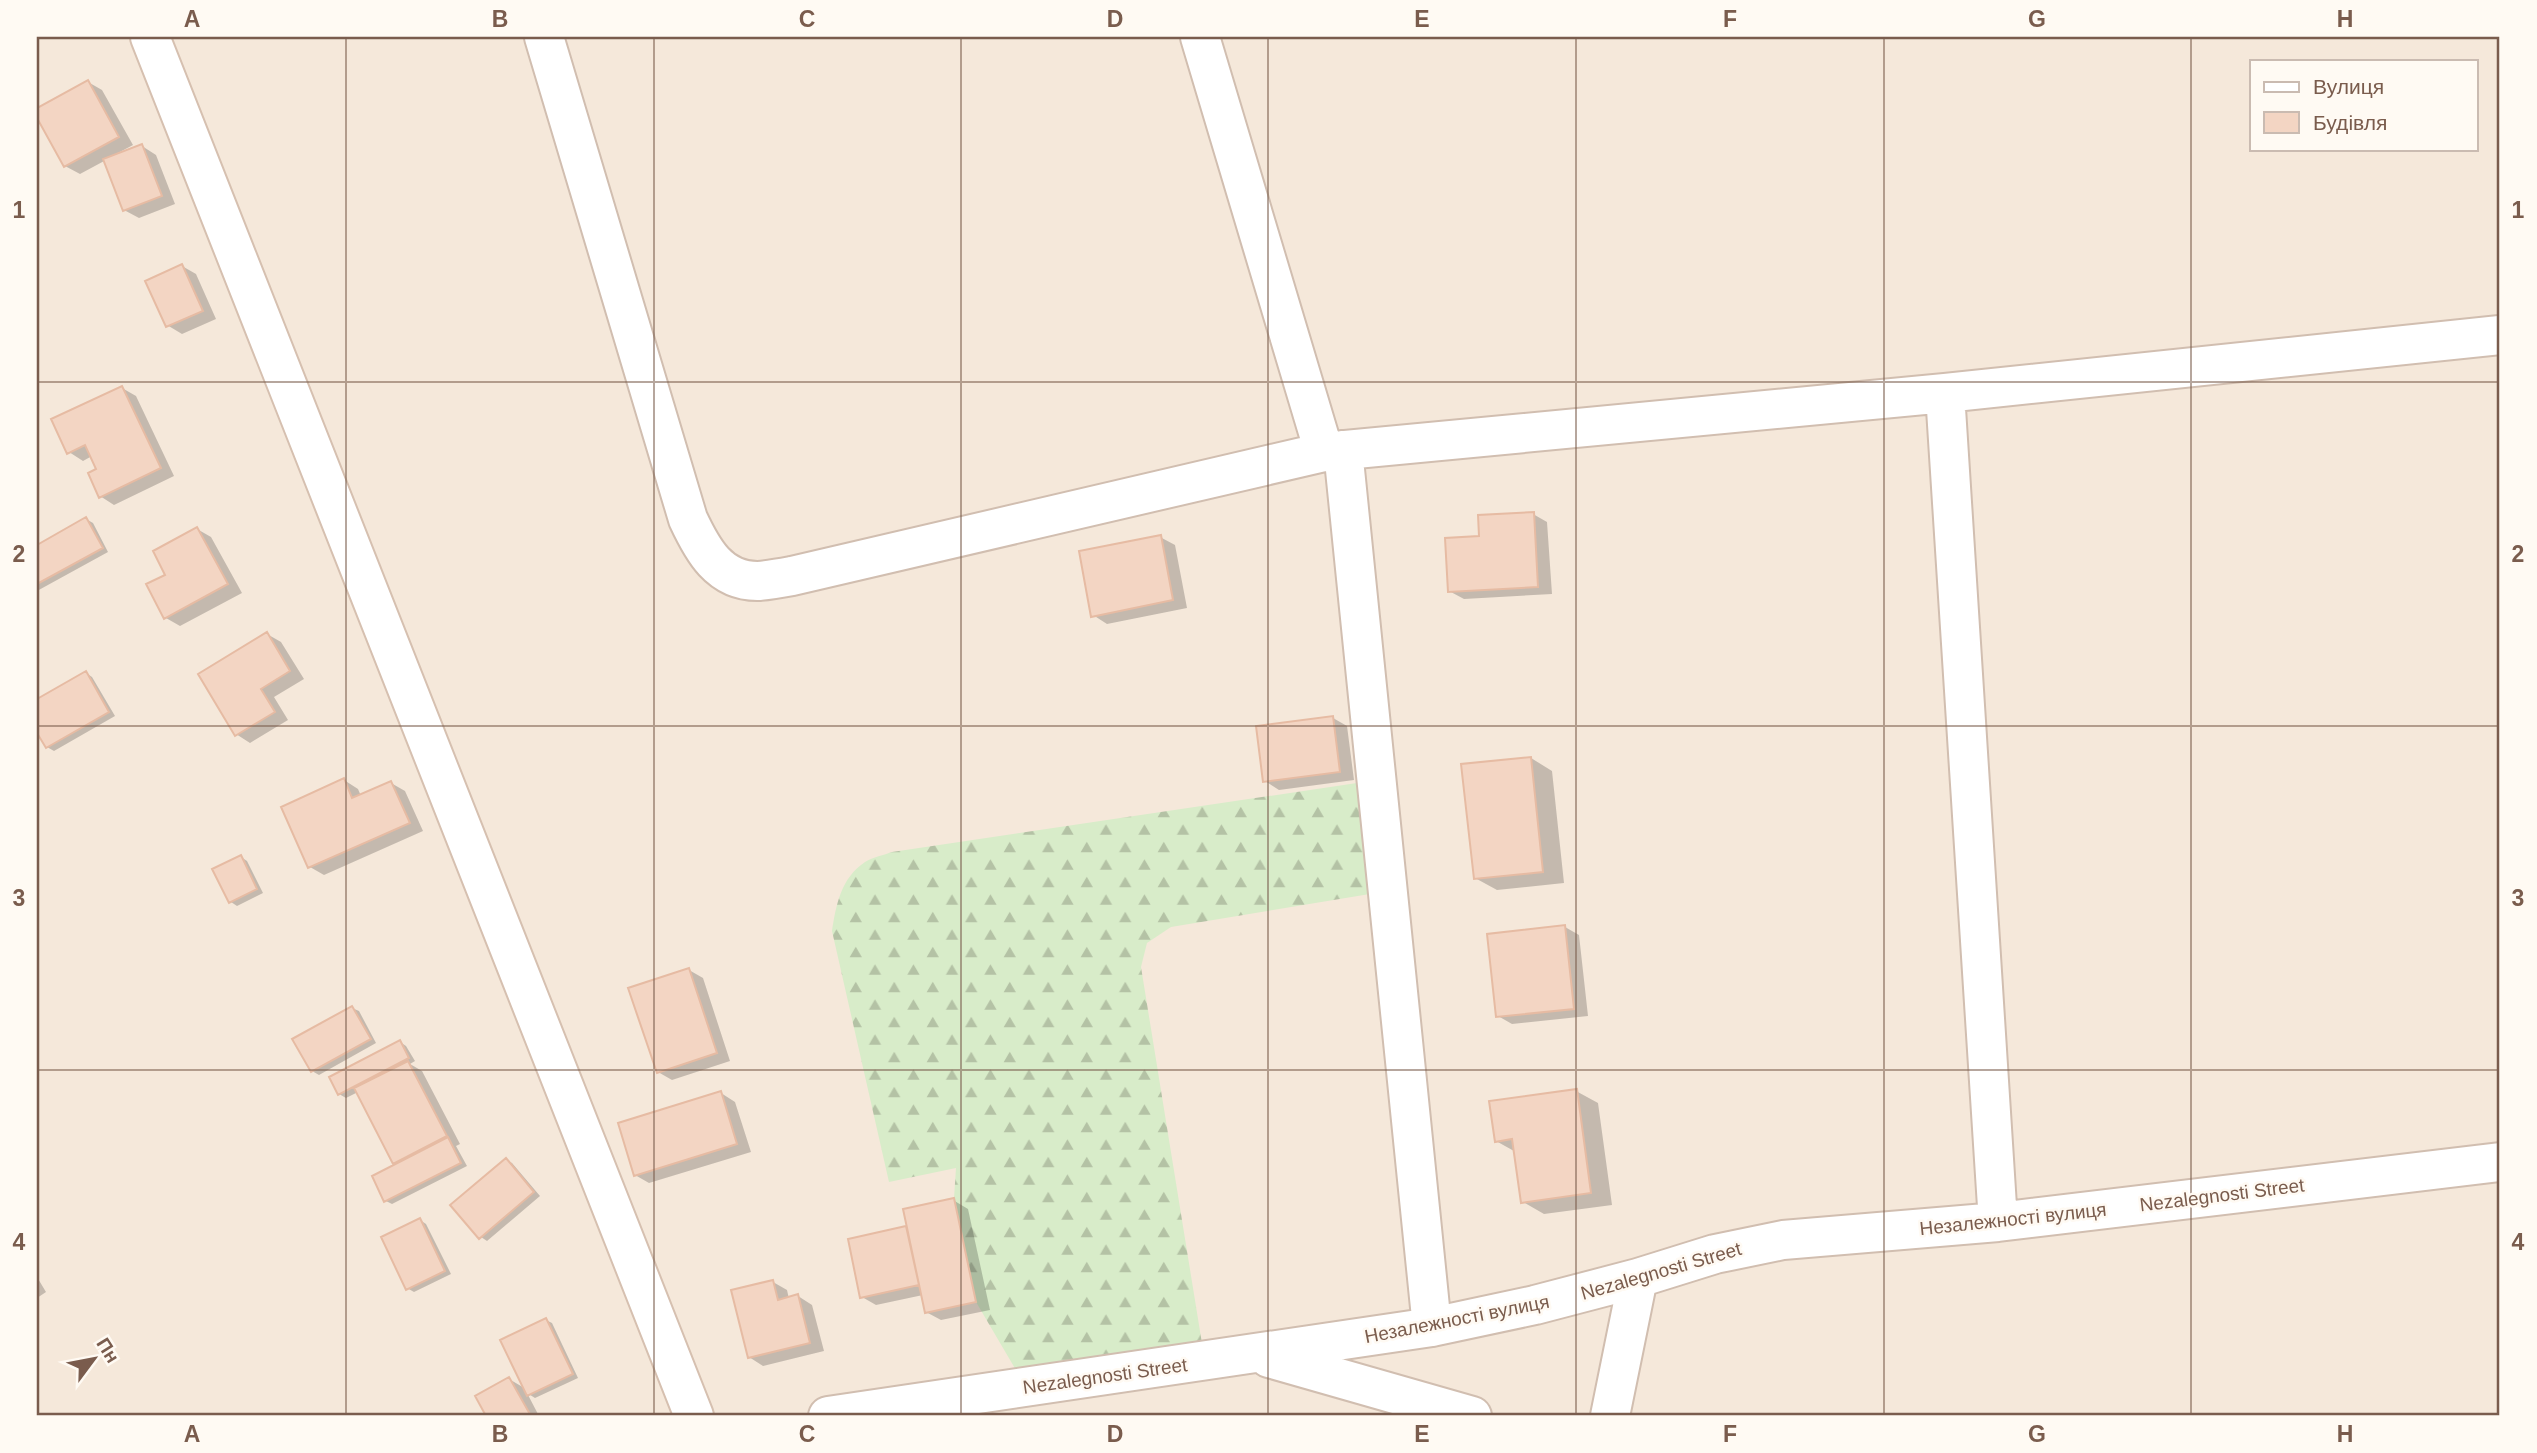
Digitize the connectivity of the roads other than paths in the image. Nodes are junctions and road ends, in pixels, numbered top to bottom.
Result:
1 (150, 37) edge
2 (544, 37) edge
3 (1200, 37) edge
4 (2500, 335) edge
5 (1945, 393) junction
6 (1334, 451) junction
7 (2500, 1162) edge
8 (1998, 1222) junction
9 (1637, 1278) junction
10 (1432, 1327) junction
11 (1257, 1354) junction
12 (694, 1416) edge
13 (828, 1416) edge
14 (1472, 1416) edge
15 (1610, 1416) edge

1 - 12 street
2 - 6 street
3 - 6 street
4 - 5 street
5 - 6 street
5 - 8 street
6 - 10 street
7 - 8 street, Незалежності вулиця
8 - 9 street, Незалежності вулиця
9 - 10 street, Незалежності вулиця
9 - 15 street
10 - 11 street, Незалежності вулиця
11 - 13 street, Незалежності вулиця
11 - 14 street

